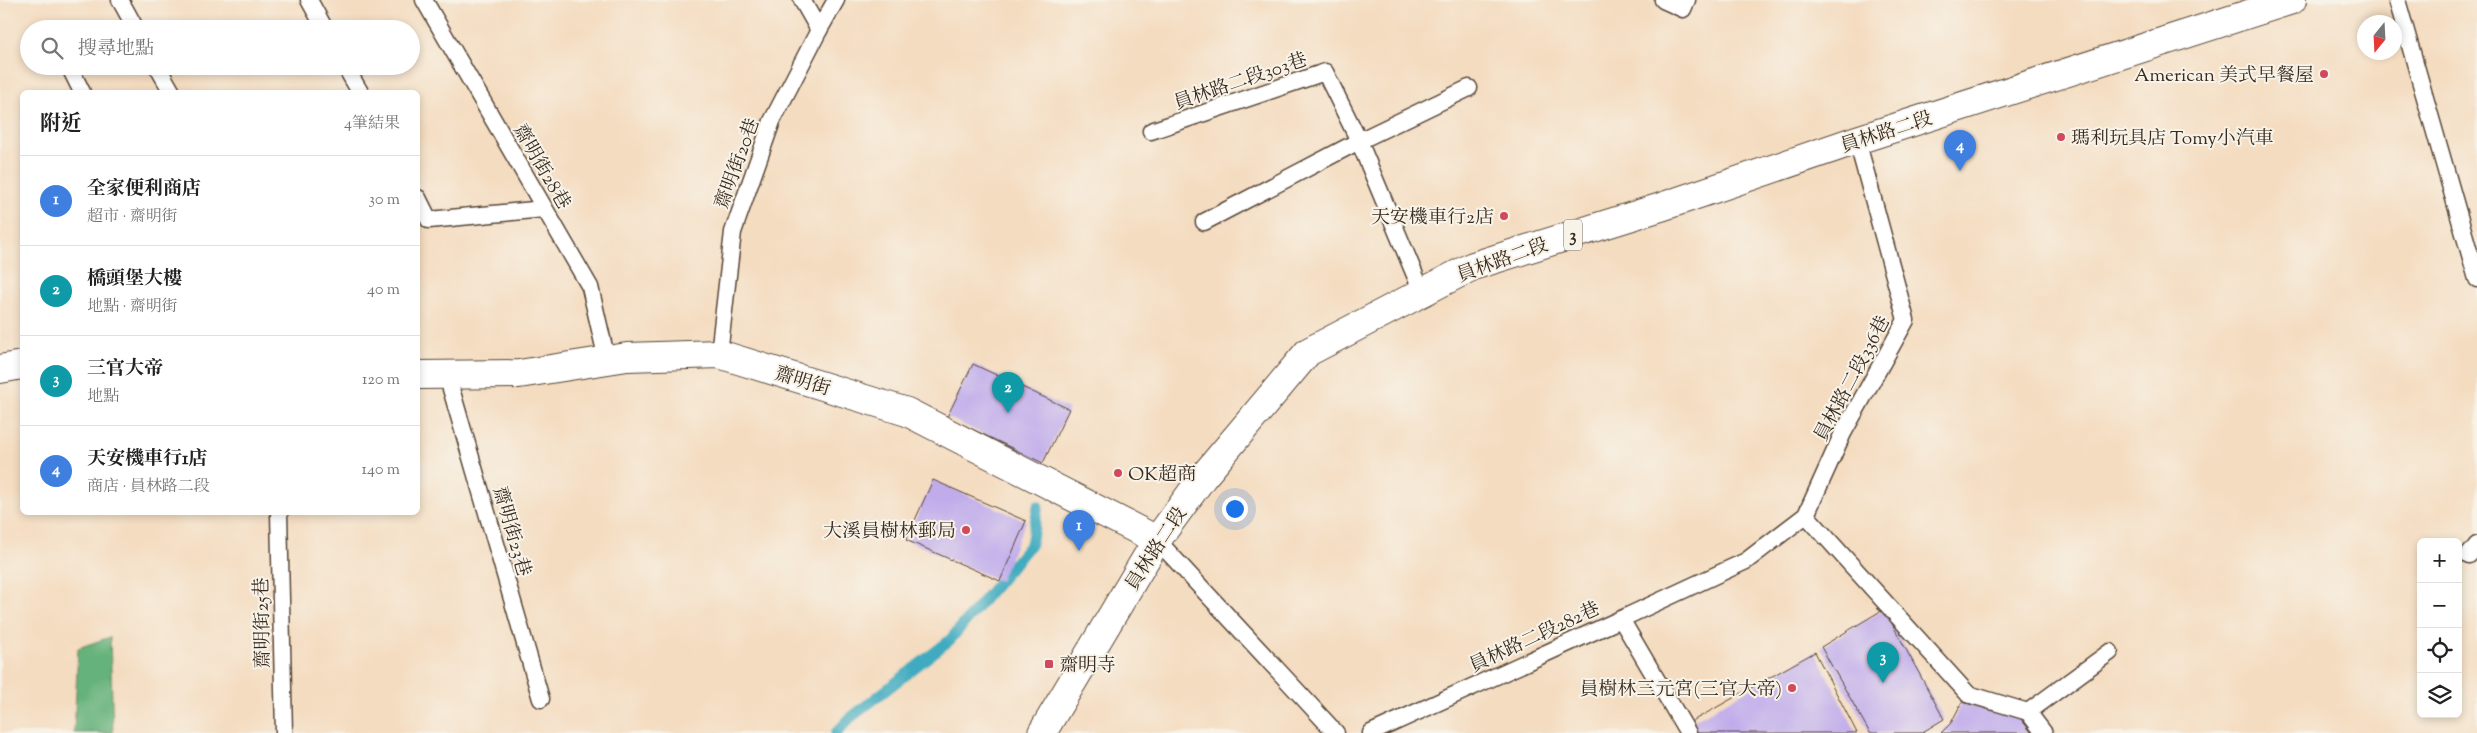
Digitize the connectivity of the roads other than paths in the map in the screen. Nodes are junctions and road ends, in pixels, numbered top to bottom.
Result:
1 (120, 0) edge
2 (309, 0) edge
3 (424, 0) edge
4 (802, 0) edge
5 (836, 0) edge
6 (1662, 0) edge
7 (2292, 0) edge
8 (2397, 0) edge
9 (1685, 5) edge
10 (131, 20) edge
11 (320, 20) edge
12 (819, 30) junction
13 (74, 75) edge
14 (162, 75) edge
15 (350, 75) edge
16 (1469, 88) dead end
17 (81, 90) edge
18 (171, 90) edge
19 (359, 90) edge
20 (1151, 130) dead end
21 (1857, 140) junction
22 (1359, 141) junction
23 (420, 202) edge
24 (544, 208) junction
25 (1204, 222) dead end
26 (2473, 254) edge
27 (2477, 279) edge
28 (1422, 292) junction
29 (719, 354) junction
30 (607, 360) junction
31 (20, 365) edge
32 (0, 369) edge
33 (420, 375) edge
34 (447, 375) junction
35 (279, 515) edge
36 (1806, 516) junction
37 (1158, 540) junction
38 (1621, 619) junction
39 (2110, 652) dead end
40 (541, 699) dead end
41 (2028, 712) junction
42 (284, 733) edge
43 (1042, 733) edge
44 (1336, 733) edge
45 (1371, 733) edge
46 (1688, 733) edge
47 (2044, 733) edge

1 - 10 lane
2 - 11 lane
3 - 24 lane, 齋明街28巷
4 - 12 lane
5 - 12 lane, 齋明街20巷
6 - 9 lane
7 - 21 main road, 員林路二段 / 3
8 - 26 lane
12 - 29 lane, 齋明街20巷
13 - 17 lane
14 - 18 lane
15 - 19 lane
16 - 22 lane
20 - 22 lane, 員林路二段303巷
21 - 28 main road, 員林路二段 / 3
21 - 36 lane, 員林路二段336巷
22 - 25 lane
22 - 28 lane, 員林路二段303巷
23 - 24 lane
24 - 30 lane, 齋明街28巷
26 - 27 lane
28 - 37 main road, 員林路二段 / 3
29 - 30 main road, 齋明街
29 - 37 main road, 齋明街
30 - 34 main road, 齋明街
31 - 32 main road
33 - 34 main road, 齋明街
34 - 40 lane, 齋明街23巷
35 - 42 lane, 齋明街25巷
36 - 38 lane, 員林路二段336巷
36 - 41 lane
37 - 43 main road, 員林路二段 / 3
37 - 44 lane
38 - 45 lane, 員林路二段282巷
38 - 46 lane, 員林路二段282巷
39 - 41 lane
41 - 47 lane

